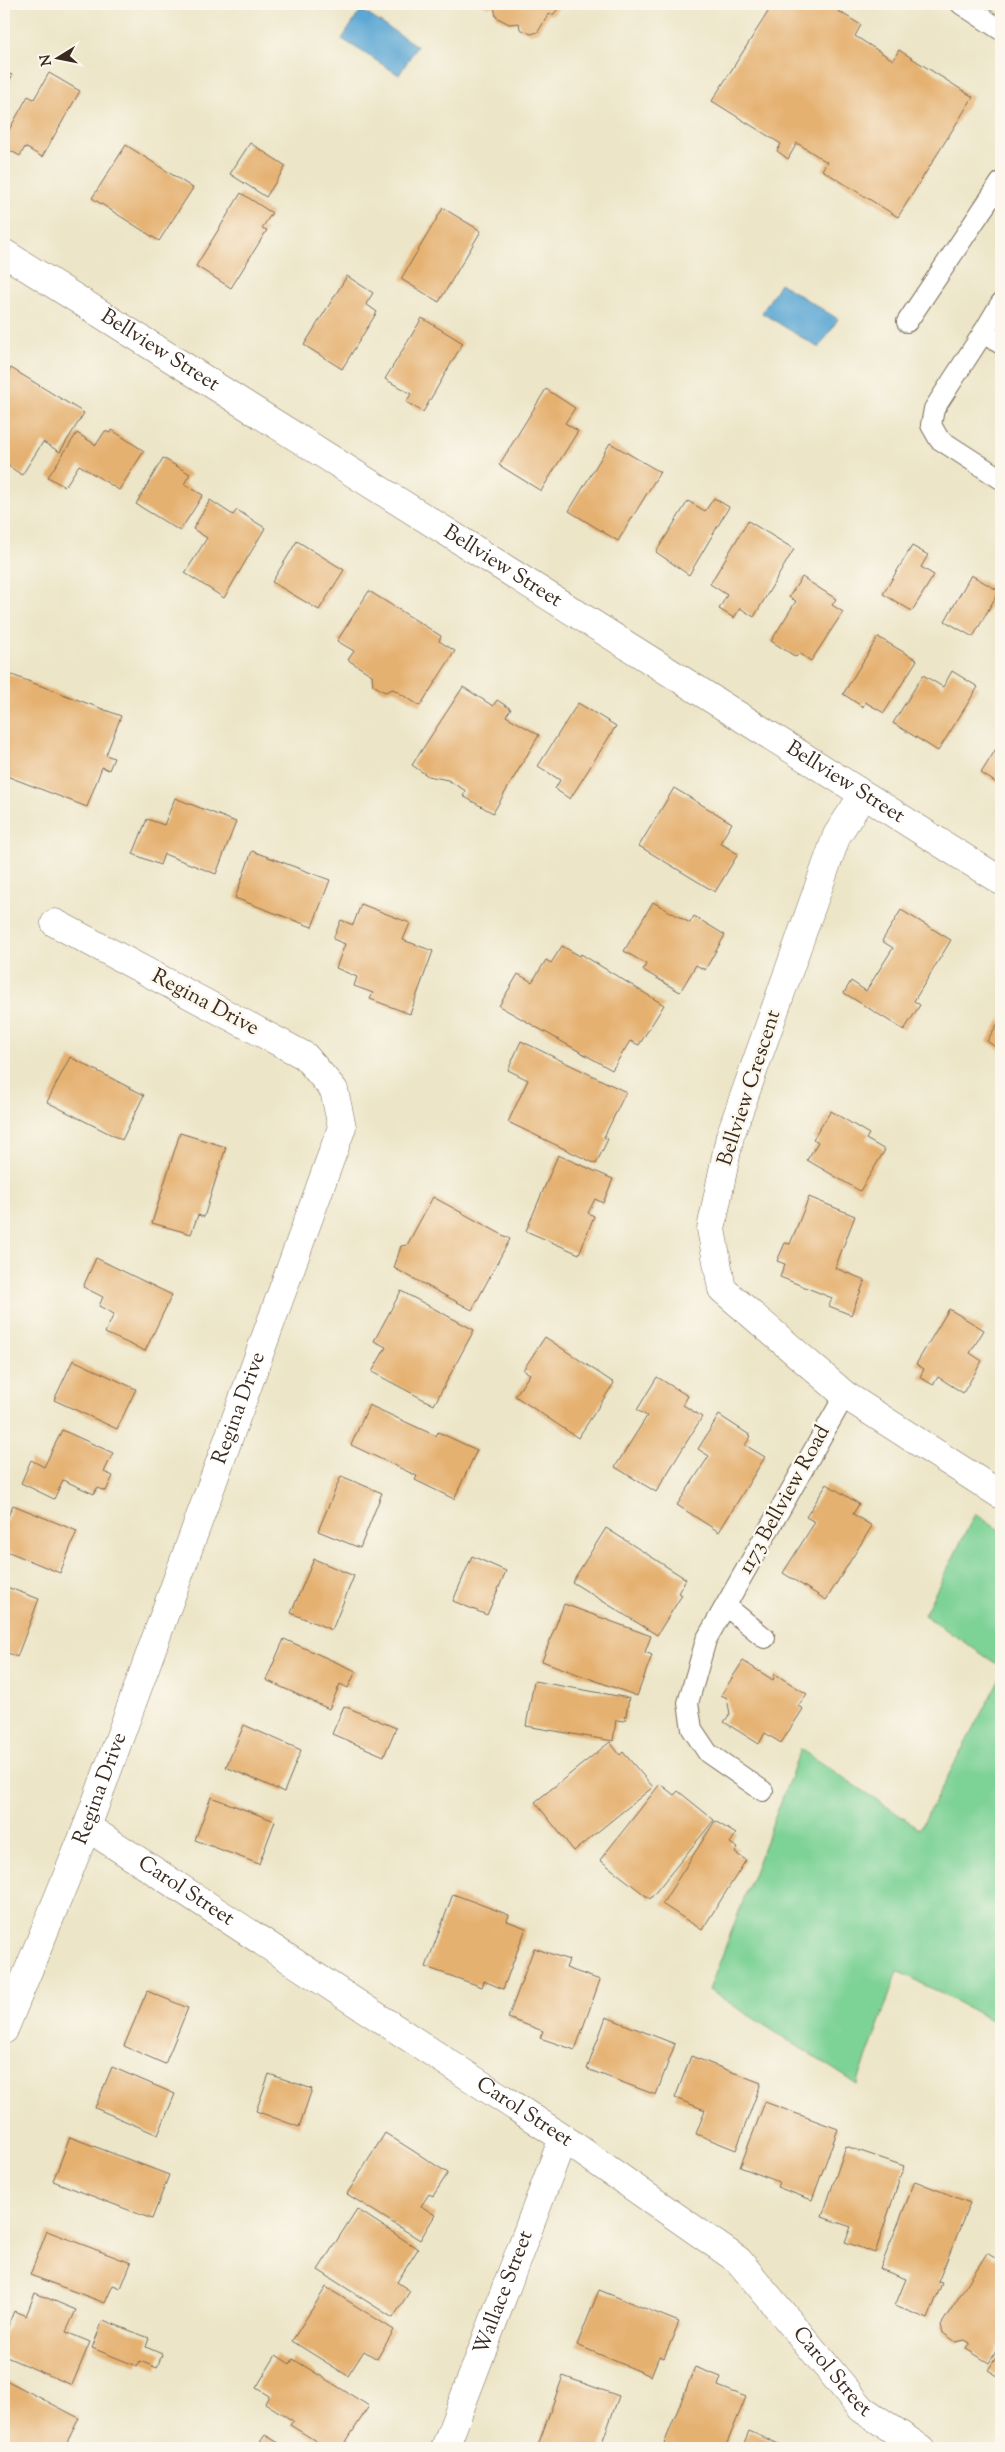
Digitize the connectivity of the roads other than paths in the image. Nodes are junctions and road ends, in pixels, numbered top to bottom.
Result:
1 (961, 4) edge
2 (1001, 30) edge
3 (1001, 182) edge
4 (4, 254) edge
5 (1001, 303) edge
6 (907, 322) dead end
7 (984, 333) junction
8 (1001, 344) edge
9 (1001, 479) edge
10 (863, 795) junction
11 (1001, 881) edge
12 (55, 923) dead end
13 (845, 1395) junction
14 (1001, 1495) edge
15 (726, 1606) junction
16 (765, 1638) dead end
17 (763, 1791) dead end
18 (87, 1827) junction
19 (4, 2030) edge
20 (563, 2138) junction
21 (445, 2448) edge
22 (920, 2448) edge

1 - 2 lane
3 - 6 lane
4 - 10 street, Bellview Street
5 - 7 lane
7 - 8 lane
7 - 9 lane
10 - 11 street, Bellview Street
10 - 13 street, Bellview Crescent
12 - 18 street, Regina Drive
13 - 14 street, Bellview Crescent
13 - 15 lane, 1173 Bellview Road
15 - 16 lane
15 - 17 lane, 1173 Bellview Road
18 - 19 street, Regina Drive
18 - 20 street, Carol Street
20 - 21 street, Wallace Street
20 - 22 street, Carol Street

